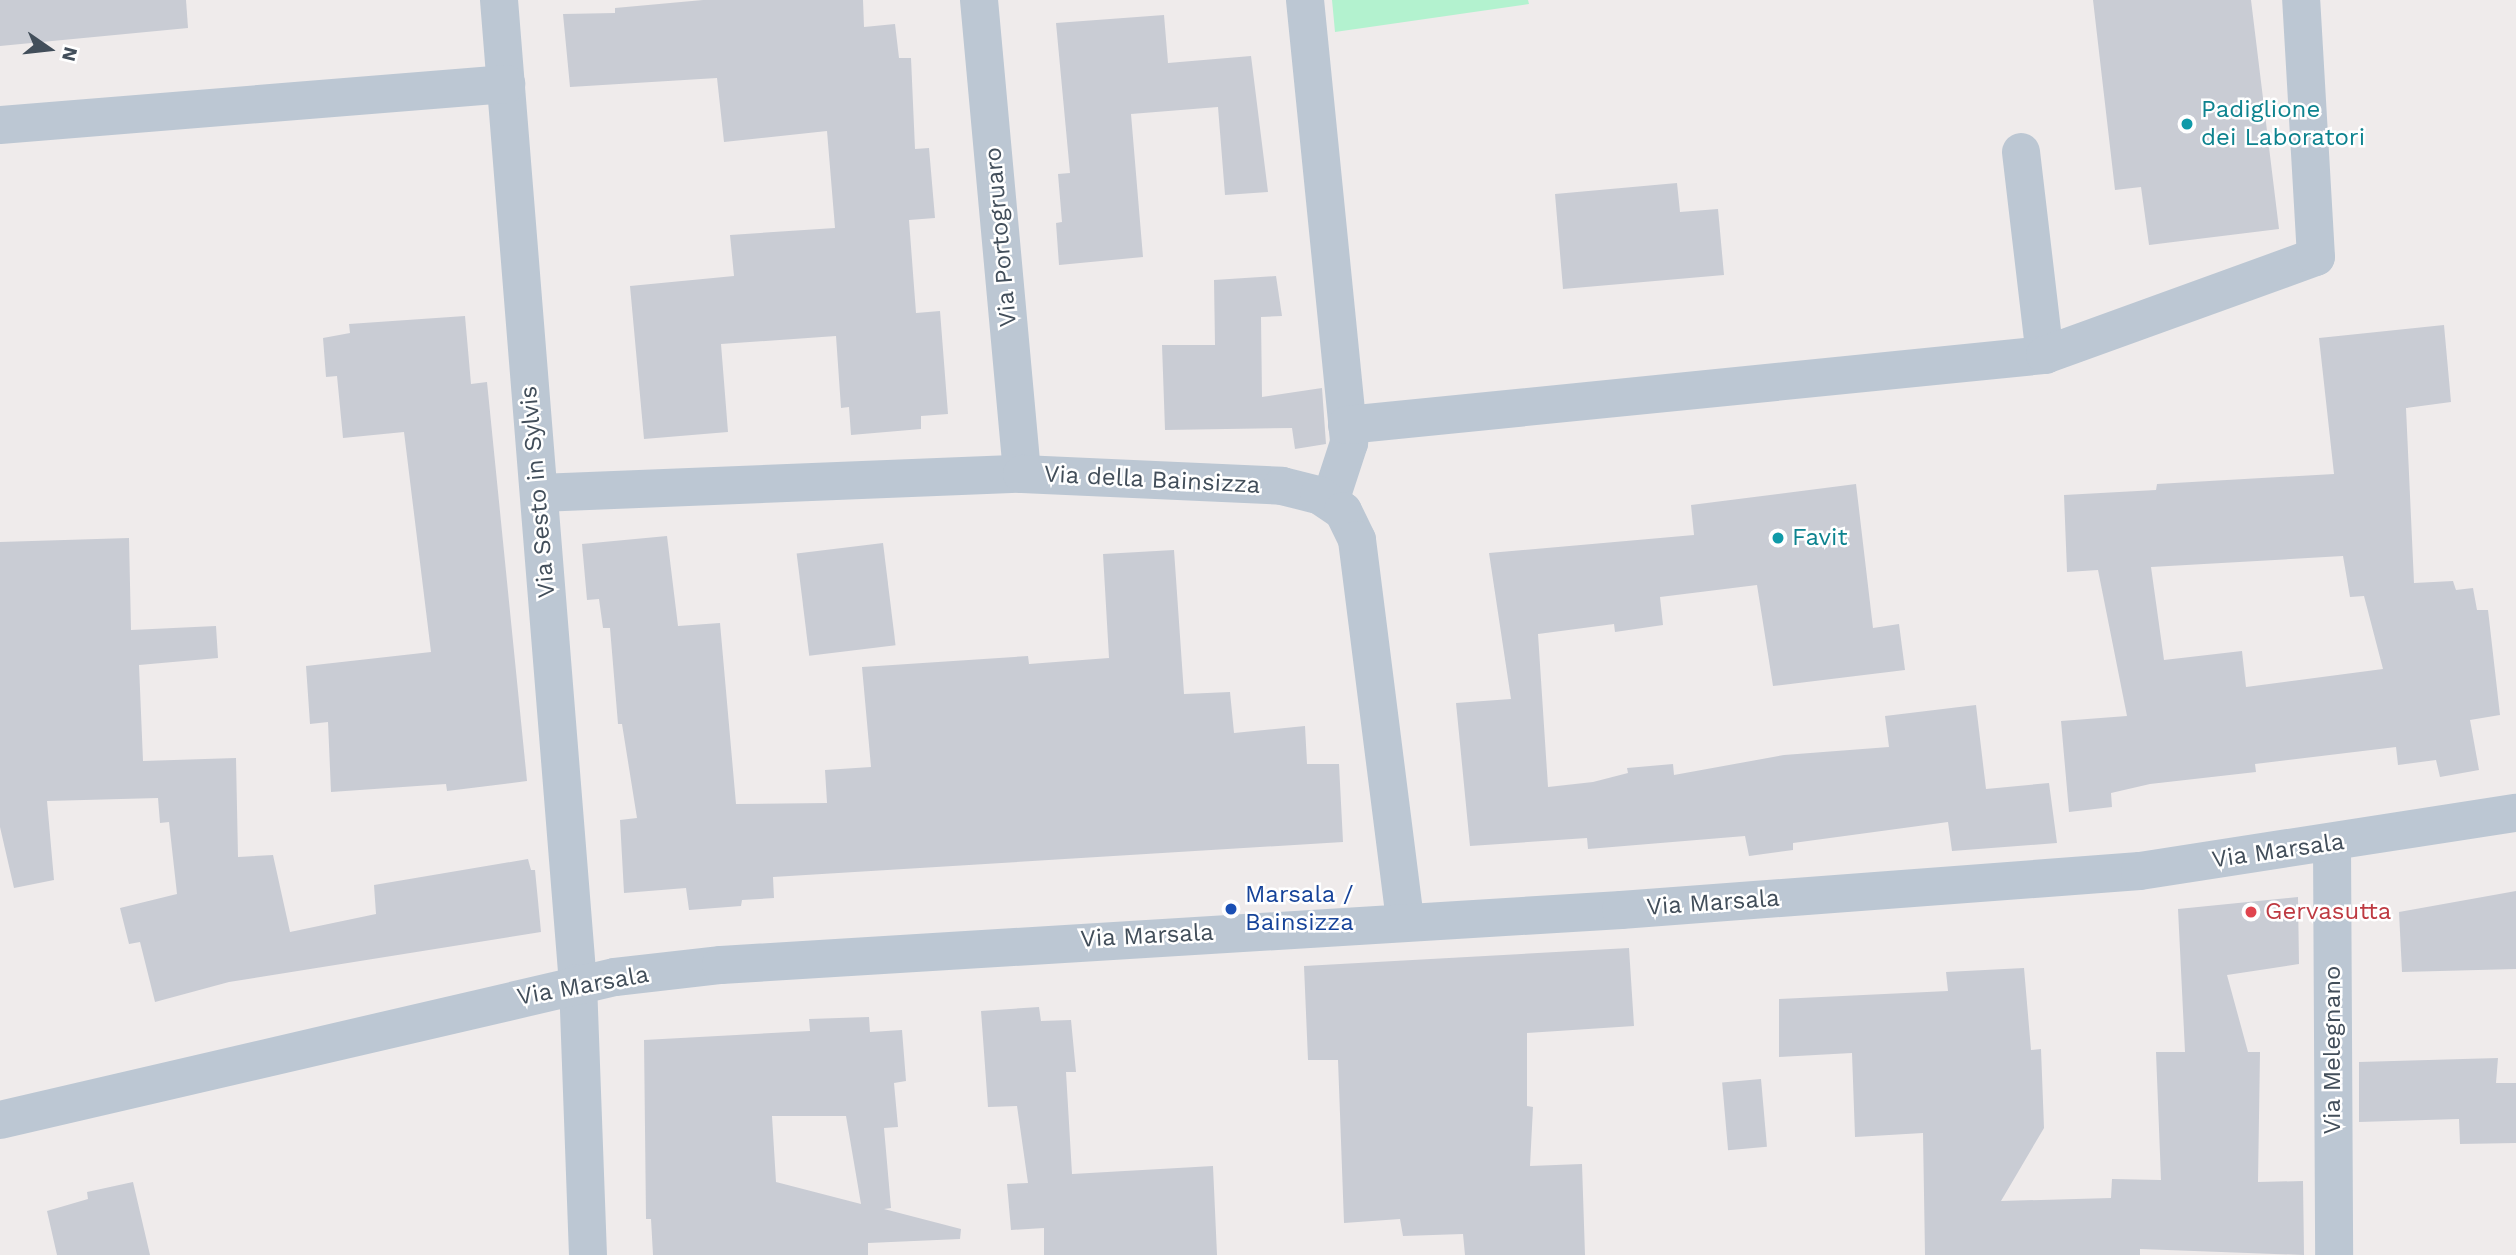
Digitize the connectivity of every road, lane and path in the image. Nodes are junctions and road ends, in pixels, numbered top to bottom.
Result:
1 (499, 0) edge
2 (979, 0) edge
3 (1305, 0) edge
4 (2301, 0) edge
5 (506, 84) junction
6 (0, 125) edge
7 (2021, 152) dead end
8 (2045, 355) junction
9 (1347, 425) junction
10 (1022, 474) junction
11 (539, 493) junction
12 (1330, 501) junction
13 (2516, 813) edge
14 (2332, 844) junction
15 (1405, 922) junction
16 (578, 983) junction
17 (0, 1120) edge
18 (588, 1255) edge
19 (2334, 1255) edge

1 - 5 street, Via Sesto in Sylvis
2 - 10 street, Via Portogruaro
3 - 9 street
4 - 8 street
5 - 6 street
5 - 11 street, Via Sesto in Sylvis
7 - 8 street
8 - 9 street
9 - 12 street
10 - 11 street, Via della Bainsizza
10 - 12 street, Via della Bainsizza
11 - 16 street, Via Sesto in Sylvis
12 - 15 street
13 - 14 street, Via Marsala
14 - 15 street, Via Marsala
14 - 19 street, Via Melegnano
15 - 16 street, Via Marsala
16 - 17 street, Via Marsala
16 - 18 street, Via Sesto in Sylvis

